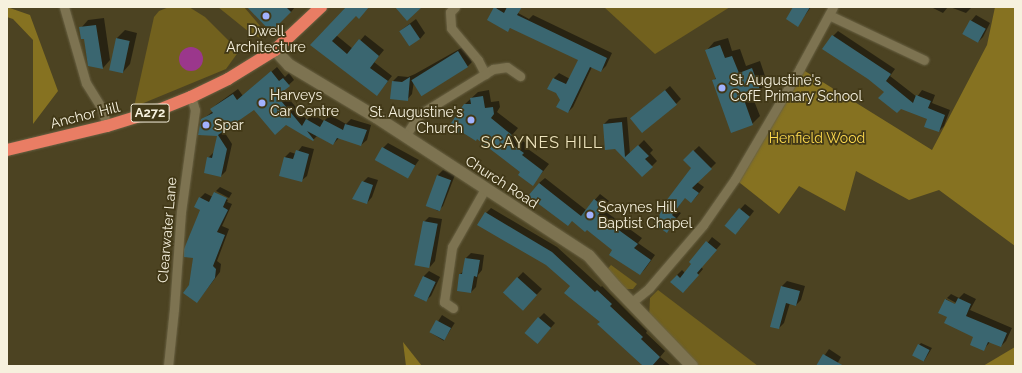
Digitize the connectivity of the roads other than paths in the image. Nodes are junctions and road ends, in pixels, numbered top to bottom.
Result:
1 (64, 7) edge
2 (321, 7) edge
3 (455, 7) edge
4 (831, 11) edge
5 (274, 50) junction
6 (924, 60) dead end
7 (485, 74) junction
8 (520, 76) dead end
9 (191, 97) junction
10 (107, 126) junction
11 (405, 136) junction
12 (7, 150) edge
13 (485, 189) junction
14 (632, 302) junction
15 (453, 308) dead end
16 (168, 366) edge
17 (692, 366) edge

1 - 10 street
2 - 5 highway, A272
3 - 7 street
4 - 6 street
4 - 14 street
5 - 9 highway, Anchor Hill / A272
5 - 11 street, Church Road
7 - 8 street
7 - 11 street
9 - 10 highway, Anchor Hill / A272
9 - 16 street, Clearwater Lane
10 - 12 highway, Anchor Hill / A272
11 - 13 street, Church Road
13 - 14 street, Church Road
13 - 15 street
14 - 17 street, Church Road

